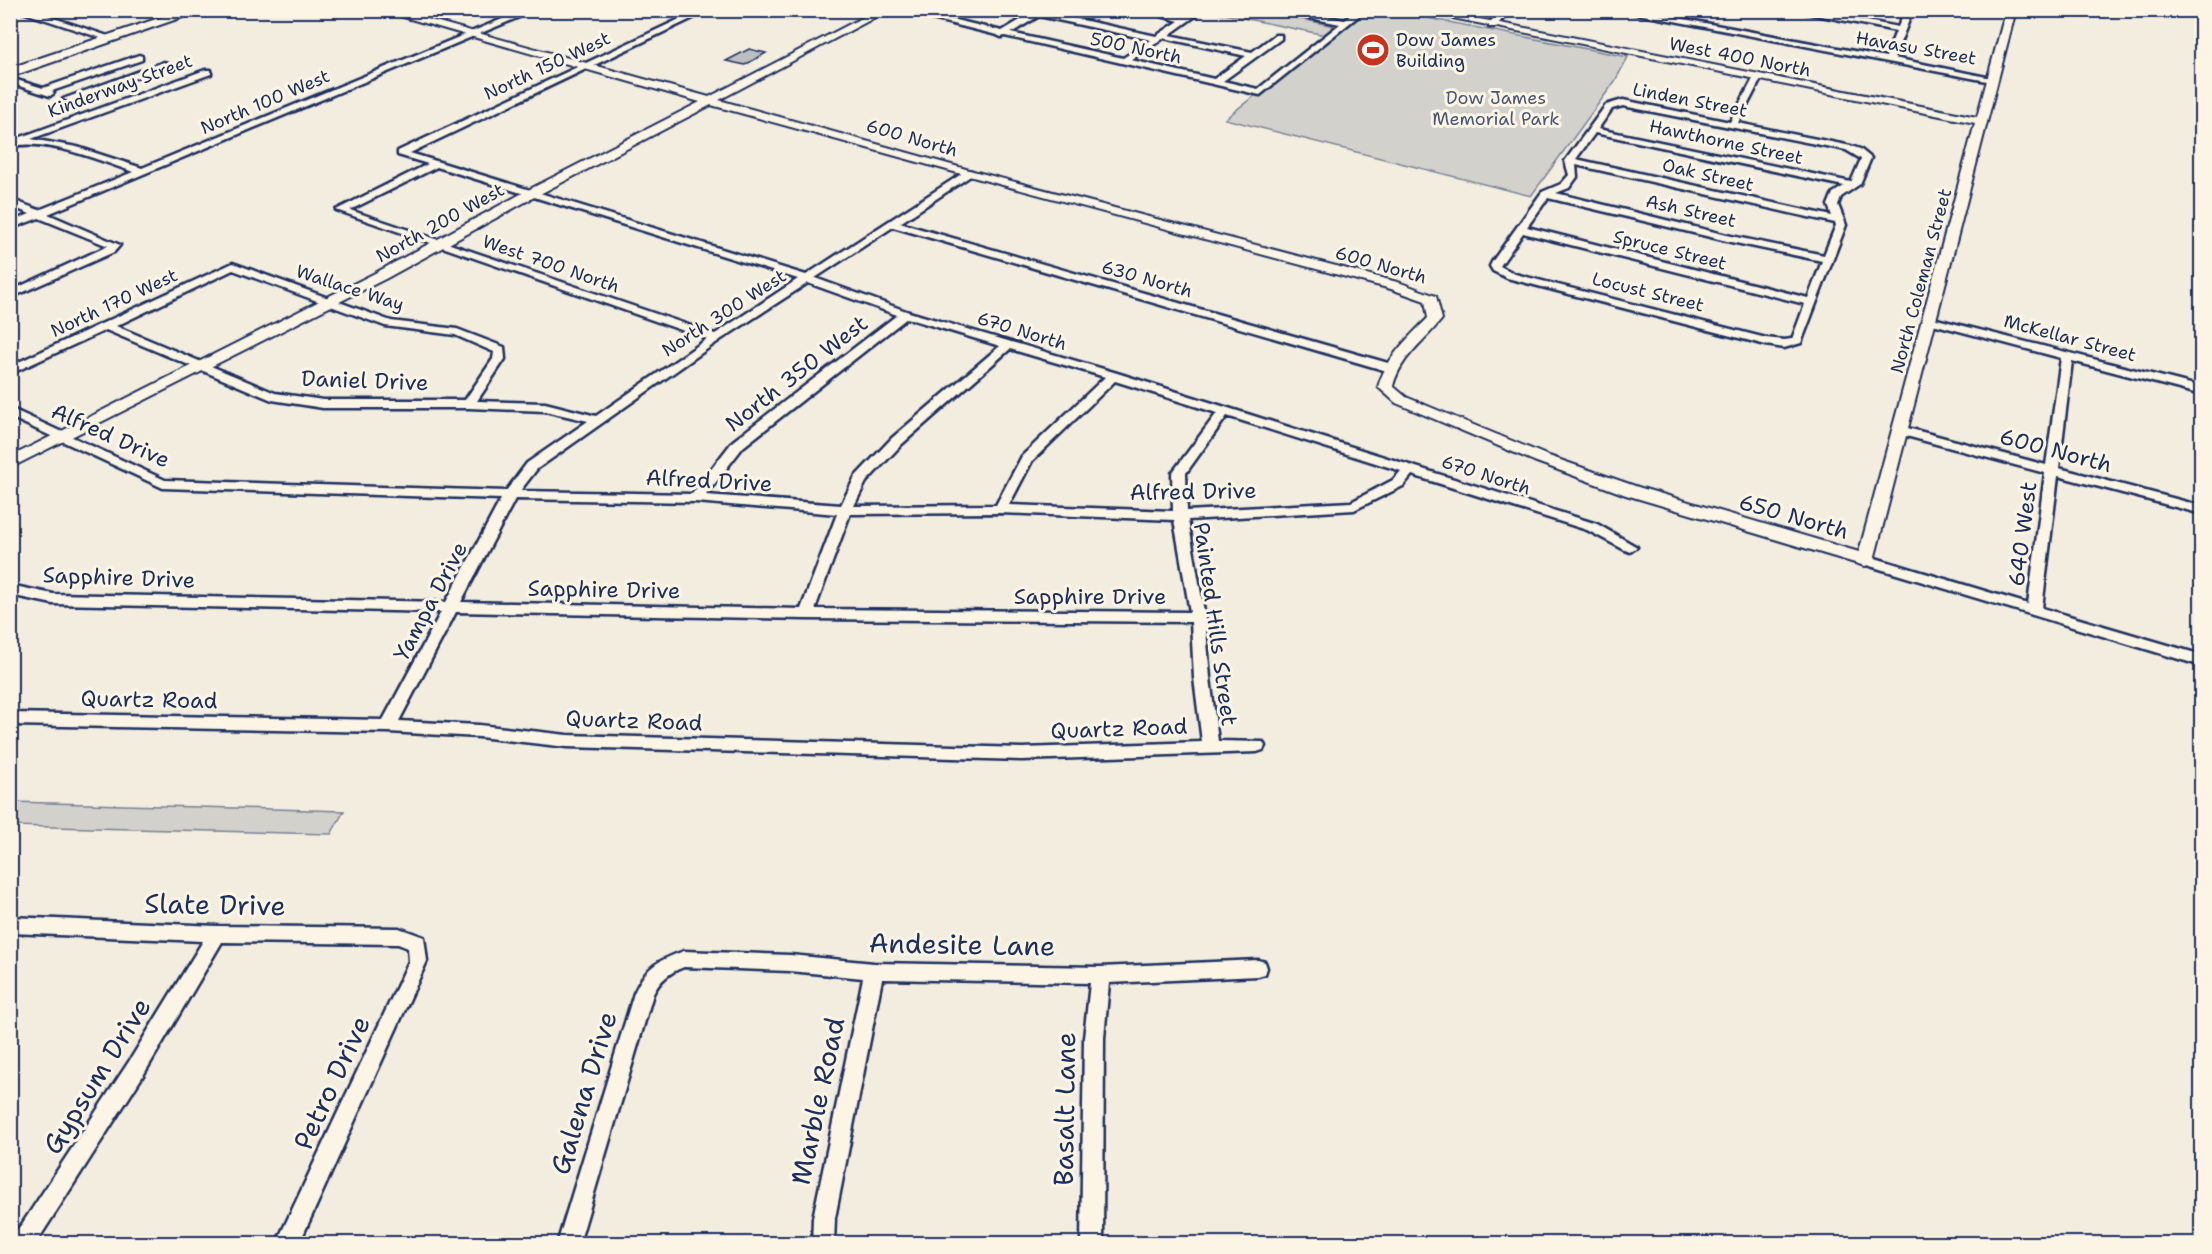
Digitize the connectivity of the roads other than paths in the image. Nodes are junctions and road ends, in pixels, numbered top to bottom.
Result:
1 (197, 10) edge
2 (383, 10) edge
3 (532, 10) edge
4 (706, 10) edge
5 (885, 10) edge
6 (900, 10) edge
7 (1144, 10) edge
8 (1200, 10) edge
9 (1294, 10) edge
10 (1362, 10) edge
11 (1417, 10) edge
12 (1507, 10) edge
13 (1621, 10) edge
14 (1795, 10) edge
15 (1909, 10) edge
16 (2011, 10) edge
17 (23, 11) edge
18 (1041, 12) edge
19 (1186, 20) junction
20 (1347, 23) junction
21 (1492, 25) junction
22 (1902, 30) junction
23 (470, 35) junction
24 (1001, 35) junction
25 (1161, 37) junction
26 (1278, 37) dead end
27 (113, 39) junction
28 (1253, 55) junction
29 (139, 58) dead end
30 (1889, 60) junction
31 (1123, 62) junction
32 (164, 65) dead end
33 (585, 67) junction
34 (208, 72) dead end
35 (10, 73) edge
36 (1758, 77) junction
37 (1992, 79) junction
38 (10, 80) edge
39 (1216, 82) junction
40 (42, 91) junction
41 (67, 99) junction
42 (709, 100) junction
43 (78, 103) dead end
44 (89, 106) dead end
45 (100, 110) junction
46 (1982, 121) junction
47 (1732, 124) junction
48 (1592, 130) junction
49 (15, 142) edge
50 (401, 153) joint
51 (1570, 161) junction
52 (438, 163) junction
53 (141, 171) junction
54 (969, 173) junction
55 (1852, 185) junction
56 (534, 192) junction
57 (1546, 194) junction
58 (10, 202) edge
59 (40, 214) junction
60 (1839, 221) junction
61 (893, 225) junction
62 (10, 226) edge
63 (1521, 230) junction
64 (438, 243) junction
65 (1828, 260) junction
66 (233, 266) joint
67 (1497, 269) joint
68 (808, 279) junction
69 (10, 295) edge
70 (328, 302) junction
71 (1812, 302) junction
72 (905, 314) junction
73 (1929, 320) junction
74 (107, 326) junction
75 (716, 338) junction
76 (1007, 346) junction
77 (2067, 356) junction
78 (203, 366) junction
79 (1391, 368) junction
80 (10, 371) edge
81 (1113, 376) junction
82 (2202, 391) edge
83 (469, 404) junction
84 (10, 412) edge
85 (1224, 412) junction
86 (599, 420) junction
87 (1900, 430) junction
88 (61, 438) junction
89 (10, 463) edge
90 (1410, 469) junction
91 (2052, 471) junction
92 (510, 495) junction
93 (696, 498) junction
94 (1000, 509) junction
95 (845, 510) junction
96 (2202, 510) edge
97 (1180, 516) junction
98 (1630, 547) dead end
99 (1865, 560) junction
100 (10, 590) edge
101 (450, 606) junction
102 (2034, 610) junction
103 (806, 614) junction
104 (1198, 617) junction
105 (2202, 661) edge
106 (10, 719) edge
107 (388, 726) junction
108 (1257, 747) dead end
109 (1211, 748) junction
110 (10, 925) edge
111 (217, 934) junction
112 (417, 943) joint
113 (665, 966) joint
114 (1258, 968) dead end
115 (874, 971) junction
116 (1100, 975) junction
117 (19, 1244) edge
118 (287, 1244) edge
119 (568, 1244) edge
120 (824, 1244) edge
121 (1092, 1244) edge

1 - 27 highway
2 - 23 street, 600 North
3 - 23 street, North 100 West
4 - 33 street, North 150 West
5 - 42 street, North 200 West
6 - 24 street, 500 North
7 - 19 street
8 - 19 street
9 - 20 street
10 - 20 street
11 - 21 street, West 400 North
12 - 21 street
13 - 30 street, Havasu Street
14 - 22 street
15 - 22 street
16 - 37 street, North Coleman Street
17 - 27 street
18 - 24 street
18 - 25 street
19 - 25 street
20 - 39 street, 500 North
21 - 36 street, West 400 North
22 - 30 street
23 - 33 street, 600 North
23 - 53 street, North 100 West
24 - 31 street, 500 North
25 - 28 street
25 - 31 street
26 - 28 street
27 - 35 highway
28 - 39 street
29 - 40 street
30 - 37 street, Havasu Street
31 - 39 street, 500 North
32 - 41 street
33 - 42 street, 600 North
33 - 50 street, North 150 West
34 - 45 street, Kinderway Street
36 - 46 street, West 400 North
36 - 47 street
37 - 46 street, North Coleman Street
38 - 40 street
40 - 41 street
41 - 43 street
42 - 54 street, 600 North
42 - 56 street, North 200 West
44 - 45 street
45 - 49 street, Kinderway Street
46 - 73 street, North Coleman Street
47 - 48 street, Linden Street
47 - 55 street, Linden Street
48 - 51 street, Linden Street
48 - 55 street, Hawthorne Street
49 - 53 street
50 - 52 street, 670 North
51 - 57 street, Linden Street
51 - 60 street, Oak Street
52 - 56 street, 670 North
52 - 64 street, West 700 North
53 - 59 street, North 100 West
54 - 61 street, North 300 West
54 - 79 street, 600 North
55 - 60 street
56 - 64 street, North 200 West
56 - 68 street, 670 North
57 - 63 street, Linden Street
57 - 65 street, Ash Street
58 - 59 street
59 - 62 street, North 100 West
59 - 69 street
60 - 65 street
61 - 68 street, North 300 West
61 - 79 street, 630 North
63 - 67 street, Linden Street
63 - 71 street, Spruce Street
64 - 70 street, North 200 West
64 - 75 street, West 700 North
65 - 71 street
66 - 70 street, Wallace Way
66 - 74 street, North 170 West
67 - 71 street, Locust Street
68 - 72 street, 670 North
68 - 75 street, North 300 West
70 - 78 street, North 200 West
70 - 83 street, Wallace Way
72 - 76 street, 670 North
72 - 93 street, North 350 West
73 - 77 street, McKellar Street
73 - 87 street, North Coleman Street
74 - 78 street, Daniel Drive
74 - 80 street, North 170 West
75 - 86 street, North 300 West
76 - 81 street, 670 North
76 - 95 street
77 - 82 street, McKellar Street
77 - 91 street, 640 West
78 - 83 street, Daniel Drive
78 - 88 street, North 200 West
79 - 99 street, 650 North
81 - 85 street, 670 North
81 - 94 street
83 - 86 street, Daniel Drive
84 - 88 street, Alfred Drive
85 - 90 street, 670 North
85 - 97 street, Painted Hills Street
86 - 92 street, North 300 West
87 - 91 street, 600 North
87 - 99 street, North Coleman Street
88 - 89 street, North 200 West
88 - 92 street, Alfred Drive
90 - 97 street, Alfred Drive
90 - 98 street, 670 North
91 - 96 street, 600 North
91 - 102 street, 640 West
92 - 93 street, Alfred Drive
92 - 101 street, Yampa Drive
93 - 95 street, Alfred Drive
94 - 95 street, Alfred Drive
94 - 97 street, Alfred Drive
95 - 103 street
97 - 104 street, Painted Hills Street
99 - 102 street, 650 North
100 - 101 street, Sapphire Drive
101 - 103 street, Sapphire Drive
101 - 107 street, Yampa Drive
102 - 105 street, 650 North
103 - 104 street, Sapphire Drive
104 - 109 street, Painted Hills Street
106 - 107 street, Quartz Road
107 - 109 street, Quartz Road
108 - 109 street, Quartz Road
110 - 111 street, Slate Drive
111 - 112 street, Slate Drive
111 - 117 street, Gypsum Drive
112 - 118 street, Petro Drive
113 - 115 street, Andesite Lane
113 - 119 street, Galena Drive
114 - 116 street, Andesite Lane
115 - 116 street, Andesite Lane
115 - 120 street, Marble Road
116 - 121 street, Basalt Lane

